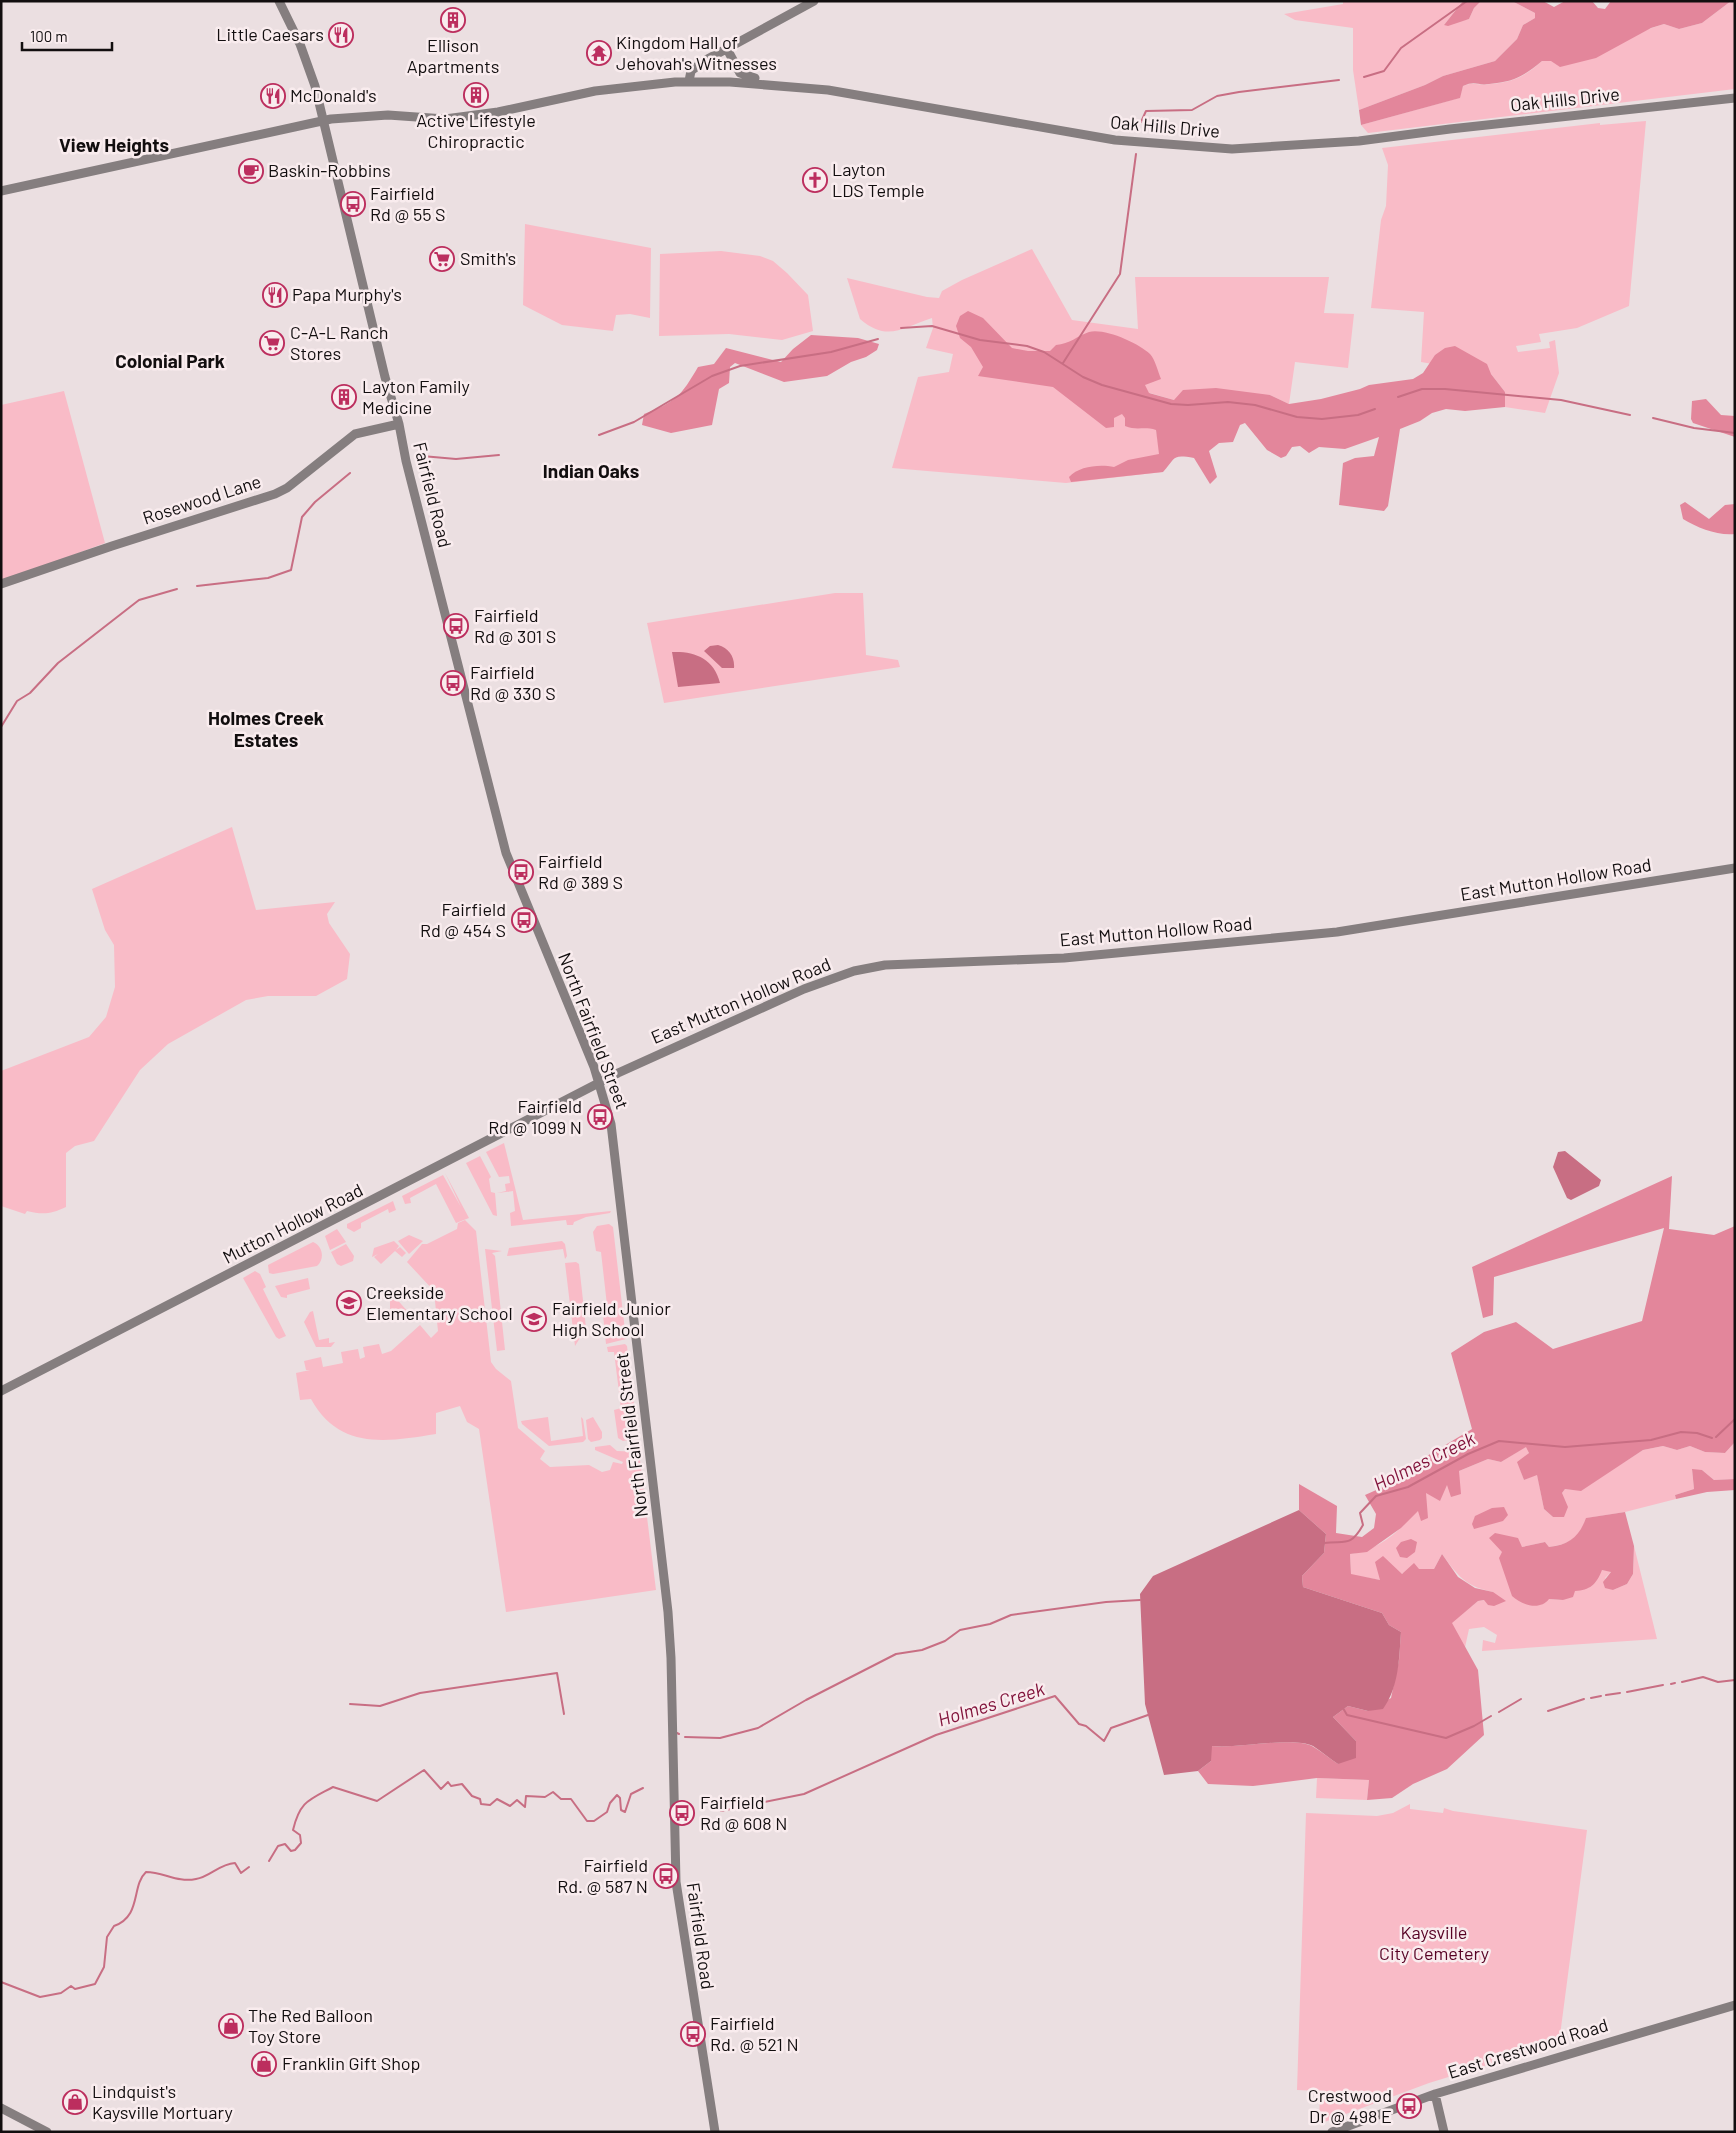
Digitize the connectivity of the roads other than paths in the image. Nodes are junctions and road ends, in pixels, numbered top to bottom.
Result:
1 (279, 1) edge
2 (814, 1) edge
3 (727, 49) junction
4 (689, 81) junction
5 (794, 86) junction
6 (1735, 98) edge
7 (324, 120) junction
8 (1, 191) edge
9 (399, 424) junction
10 (1, 584) edge
11 (1735, 868) edge
12 (524, 900) joint
13 (599, 1083) junction
14 (1, 1392) edge
15 (672, 1744) joint
16 (1735, 2005) edge
17 (1435, 2094) junction
18 (1, 2108) edge
19 (48, 2132) edge
20 (715, 2132) edge
21 (1332, 2132) edge
22 (1444, 2132) edge

1 - 7 street, Fairfield Road
2 - 3 street
3 - 4 street
3 - 5 street
4 - 5 street, Oak Hills Drive
4 - 7 street, Oak Hills Drive
5 - 6 street, Oak Hills Drive
7 - 8 street, Oak Hills Drive
7 - 9 street, Fairfield Road
9 - 10 street, Rosewood Lane
9 - 12 street, Fairfield Road
11 - 13 street, East Mutton Hollow Road
12 - 13 street, North Fairfield Street
13 - 14 street, Mutton Hollow Road
13 - 15 street, North Fairfield Street
15 - 20 street, Fairfield Road
16 - 17 street, East Crestwood Road
17 - 21 street, East Crestwood Road
17 - 22 street
18 - 19 street

